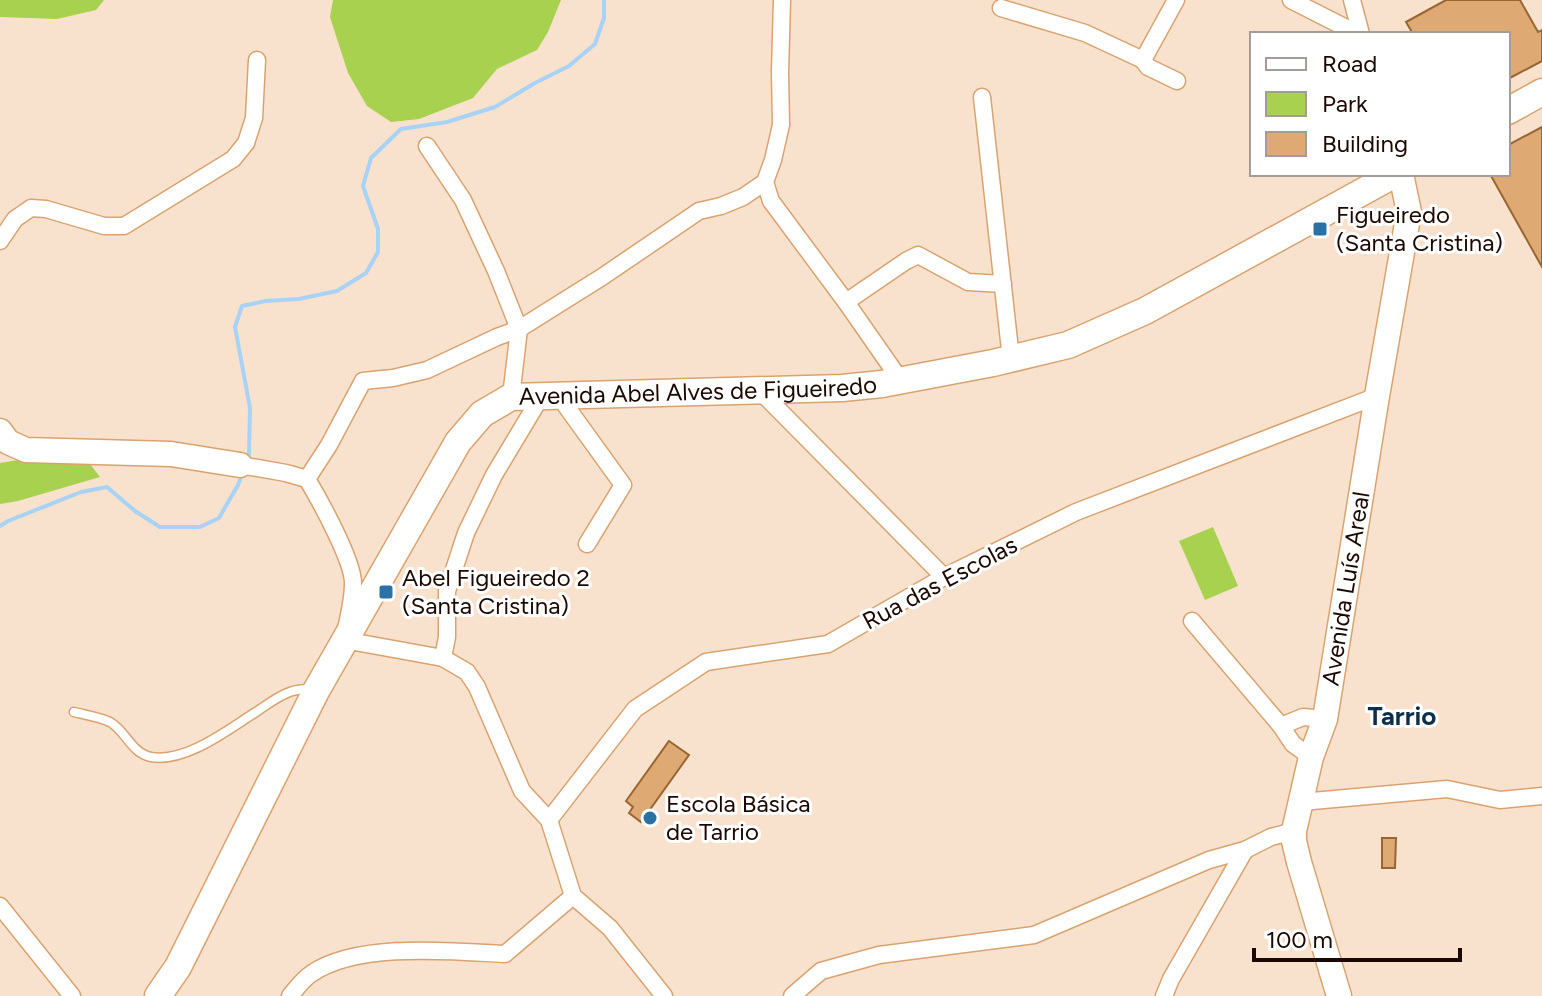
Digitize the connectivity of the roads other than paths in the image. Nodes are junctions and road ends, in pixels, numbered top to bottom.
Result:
1 (782, 0) edge
2 (1176, 0) edge
3 (1291, 0) edge
4 (1352, 0) edge
5 (1001, 8) dead end
6 (1356, 32) edge
7 (1360, 32) edge
8 (257, 60) dead end
9 (1143, 60) junction
10 (1177, 81) dead end
11 (1542, 92) edge
12 (982, 97) dead end
13 (1510, 110) edge
14 (427, 146) dead end
15 (1394, 176) edge
16 (1399, 176) edge
17 (765, 182) junction
18 (0, 241) edge
19 (1003, 284) junction
20 (846, 302) junction
21 (519, 329) junction
22 (1011, 359) junction
23 (901, 381) junction
24 (760, 391) junction
25 (554, 395) junction
26 (1377, 396) junction
27 (511, 397) junction
28 (0, 431) edge
29 (246, 466) joint
30 (307, 479) junction
31 (587, 544) dead end
32 (944, 577) junction
33 (1192, 621) dead end
34 (344, 640) junction
35 (443, 658) junction
36 (316, 691) junction
37 (74, 712) dead end
38 (1325, 719) junction
39 (1281, 726) junction
40 (1311, 757) junction
41 (1542, 796) edge
42 (1301, 802) junction
43 (549, 820) junction
44 (1294, 831) junction
45 (1245, 850) junction
46 (573, 896) junction
47 (0, 906) edge
48 (72, 996) edge
49 (158, 996) edge
50 (290, 996) edge
51 (664, 996) edge
52 (792, 996) edge
53 (1164, 996) edge
54 (1339, 996) edge

1 - 17 street
2 - 9 street
3 - 6 street
4 - 7 street
5 - 9 street
8 - 18 street
9 - 10 street
11 - 13 main road
12 - 19 street
14 - 21 street
15 - 22 main road, Avenida Abel Alves de Figueiredo
16 - 26 street, Avenida Luís Areal
17 - 20 street
17 - 21 street
19 - 20 street
19 - 22 street
20 - 23 street
21 - 27 street
21 - 30 street
22 - 23 main road, Avenida Abel Alves de Figueiredo
23 - 24 main road, Avenida Abel Alves de Figueiredo
24 - 25 main road, Avenida Abel Alves de Figueiredo
24 - 32 street
25 - 27 main road, Avenida Abel Alves de Figueiredo
25 - 31 street
25 - 35 street
26 - 32 street, Rua das Escolas
26 - 38 street, Avenida Luís Areal
27 - 34 main road, Avenida Abel Alves de Figueiredo
28 - 29 street
29 - 30 street
30 - 34 street
32 - 43 street, Rua das Escolas
33 - 39 street
34 - 35 street
34 - 36 main road, Avenida Abel Alves de Figueiredo
35 - 43 street
36 - 37 lane
36 - 49 main road, Avenida Abel Alves de Figueiredo
38 - 39 street
38 - 40 street, Avenida Luís Areal
39 - 40 street
40 - 42 street, Avenida Luís Areal
41 - 42 street
42 - 44 street, Avenida Luís Areal
43 - 46 street
44 - 45 street
44 - 54 street, Avenida Luís Areal
45 - 52 street
45 - 53 street
46 - 50 street
46 - 51 street
47 - 48 street

